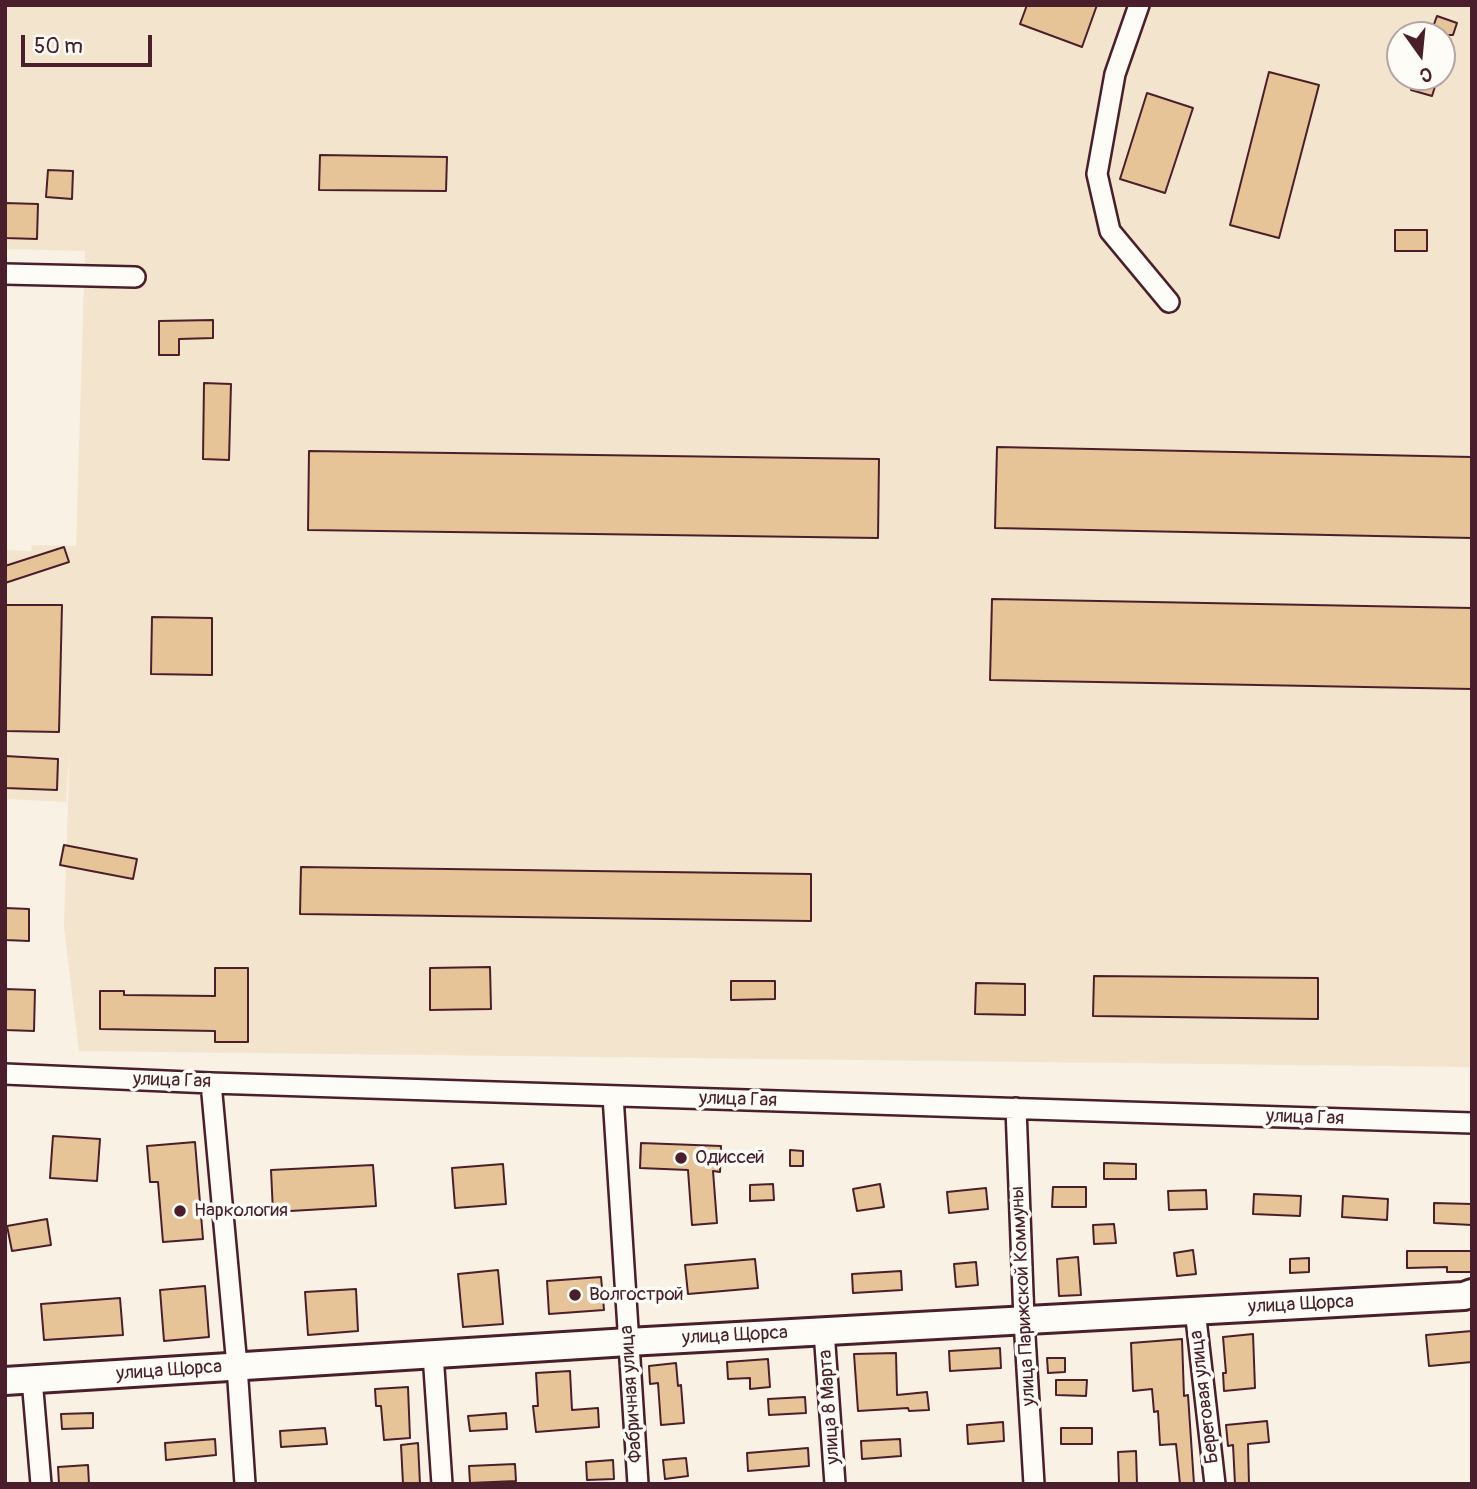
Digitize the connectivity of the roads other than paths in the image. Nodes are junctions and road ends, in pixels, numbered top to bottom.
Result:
1 (1139, 5) edge
2 (5, 274) edge
3 (135, 277) dead end
4 (1169, 302) dead end
5 (5, 1074) edge
6 (211, 1083) junction
7 (613, 1096) junction
8 (1016, 1108) junction
9 (1472, 1123) edge
10 (1468, 1294) edge
11 (1195, 1310) junction
12 (1024, 1320) junction
13 (824, 1331) junction
14 (628, 1342) junction
15 (433, 1354) junction
16 (237, 1366) junction
17 (32, 1379) junction
18 (5, 1381) edge
19 (41, 1484) edge
20 (245, 1484) edge
21 (442, 1484) edge
22 (638, 1484) edge
23 (835, 1484) edge
24 (1034, 1484) edge
25 (1215, 1484) edge

1 - 4 street
2 - 3 street
5 - 6 street, улица Гая
6 - 7 street, улица Гая
6 - 16 street
7 - 8 street, улица Гая
7 - 14 street, Фабричная улица
8 - 9 street, улица Гая
8 - 12 street, улица Парижской Коммуны
10 - 11 main road, улица Щорса
11 - 12 main road, улица Щорса
11 - 25 street, Береговая улица
12 - 13 main road, улица Щорса
12 - 24 street, улица Парижской Коммуны
13 - 14 main road, улица Щорса
13 - 23 street, улица 8 Марта
14 - 15 main road, улица Щорса
14 - 22 street, Фабричная улица
15 - 16 main road, улица Щорса
15 - 21 street
16 - 17 main road, улица Щорса
16 - 20 street
17 - 18 main road, улица Щорса
17 - 19 street

